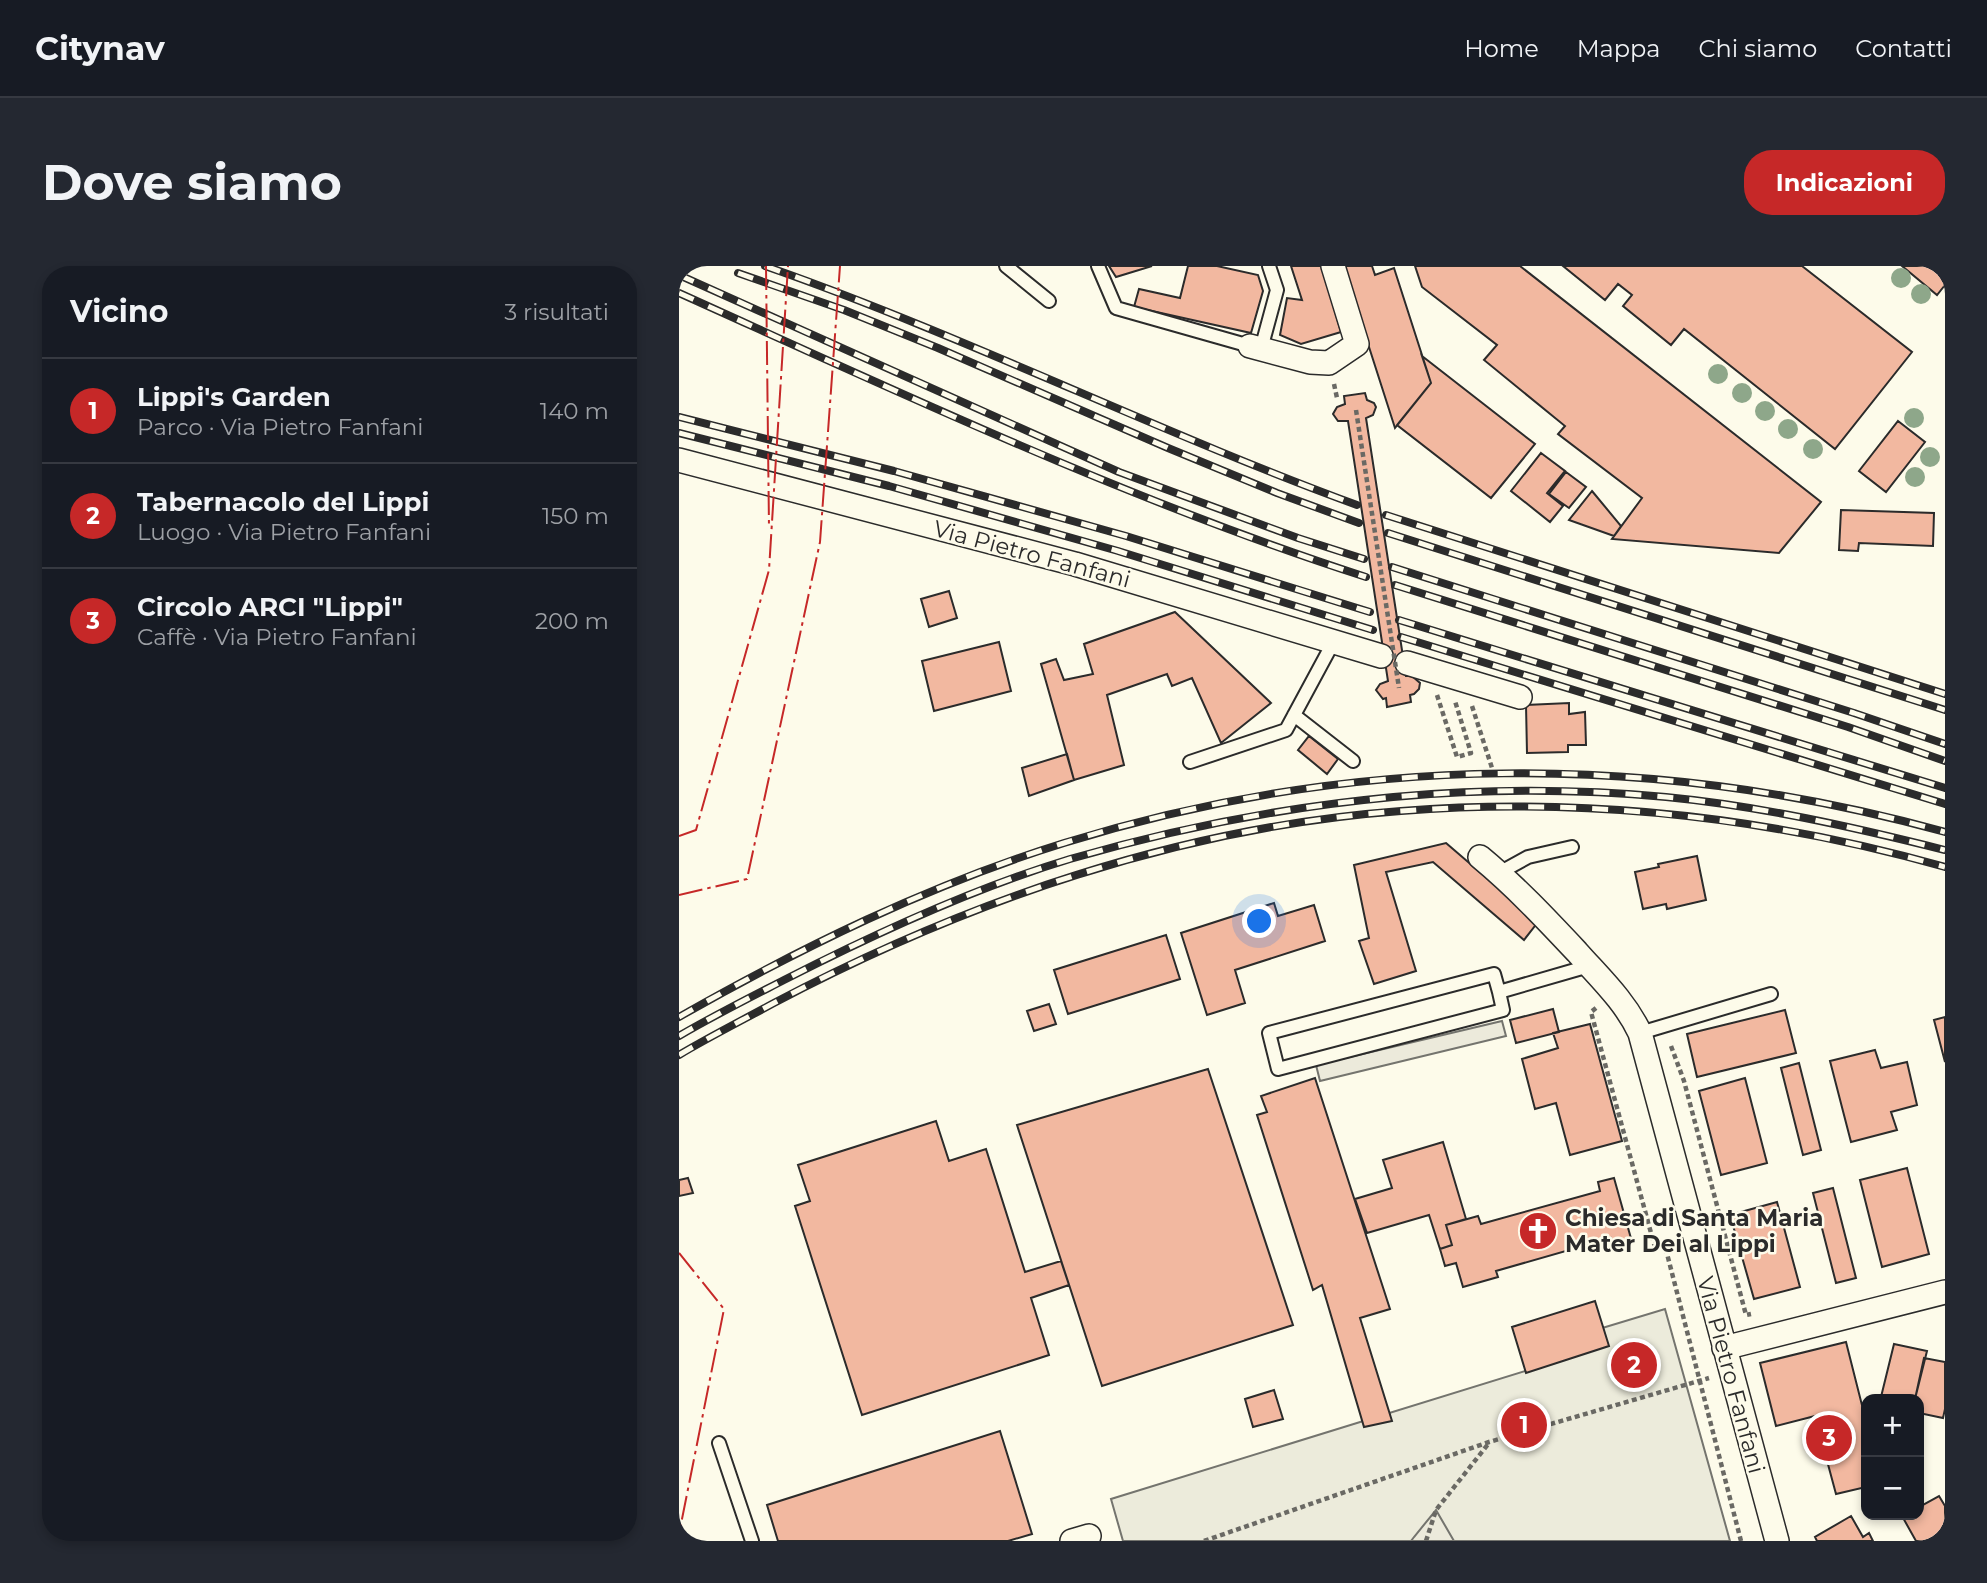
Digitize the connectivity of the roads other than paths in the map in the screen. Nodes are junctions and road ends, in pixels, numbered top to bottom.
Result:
1 (1006, 266) edge
2 (1098, 266) edge
3 (1269, 266) edge
4 (1333, 266) edge
5 (1049, 301) dead end
6 (1256, 347) junction
7 (679, 460) edge
8 (1334, 641) junction
9 (1381, 656) dead end
10 (1407, 663) dead end
11 (1520, 697) dead end
12 (1294, 715) junction
13 (1353, 761) dead end
14 (1190, 762) dead end
15 (1572, 847) dead end
16 (1480, 857) dead end
17 (1499, 873) junction
18 (1589, 966) junction
19 (1499, 992) junction
20 (1771, 994) dead end
21 (1640, 1033) junction
22 (1945, 1292) edge
23 (1724, 1348) junction
24 (719, 1443) dead end
25 (752, 1541) edge
26 (1777, 1541) edge

1 - 5 lane
2 - 6 lane
3 - 6 lane
4 - 6 street
7 - 8 street, Via Pietro Fanfani
8 - 9 street, Via Pietro Fanfani
8 - 12 lane
10 - 11 street
12 - 13 lane
12 - 14 lane
15 - 17 lane
16 - 17 street, Via Pietro Fanfani
17 - 18 street, Via Pietro Fanfani
18 - 19 lane
18 - 21 street, Via Pietro Fanfani
19 - 19 lane
20 - 21 lane
21 - 23 street, Via Pietro Fanfani
22 - 23 street
23 - 26 street, Via Pietro Fanfani
24 - 25 lane

